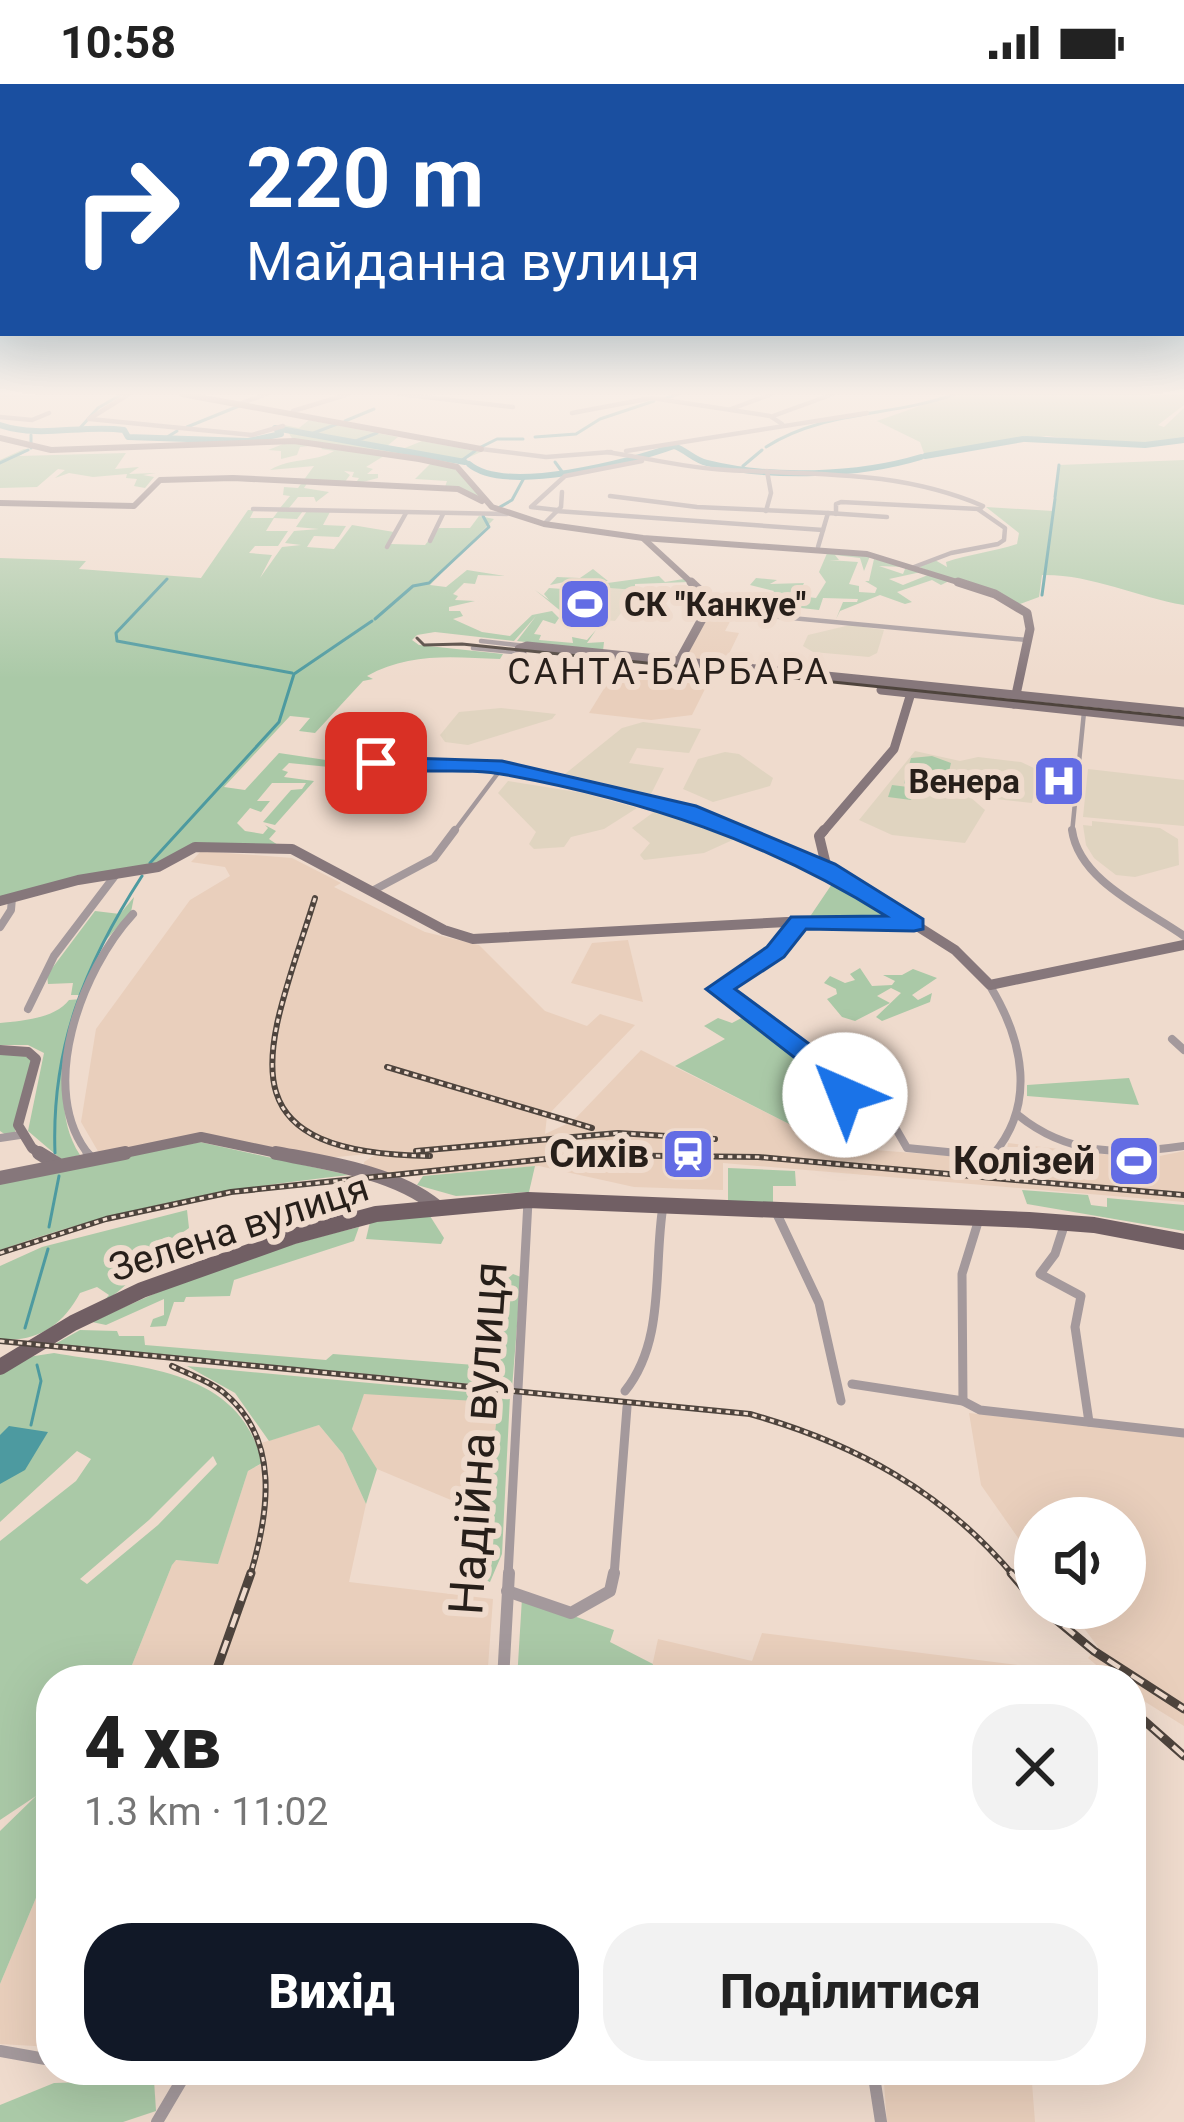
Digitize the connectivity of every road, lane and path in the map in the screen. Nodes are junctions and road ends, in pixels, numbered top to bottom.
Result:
1 (150, 489) edge
2 (458, 489) edge
3 (481, 489) edge
4 (551, 489) edge
5 (770, 489) edge
6 (947, 489) edge
7 (562, 492) dead end
8 (610, 496) dead end
9 (0, 503) edge
10 (491, 505) junction
11 (980, 508) junction
12 (253, 509) dead end
13 (556, 510) junction
14 (766, 511) junction
15 (357, 512) junction
16 (406, 513) junction
17 (832, 513) junction
18 (443, 514) junction
19 (507, 514) junction
20 (886, 517) dead end
21 (544, 524) junction
22 (348, 526) dead end
23 (823, 530) junction
24 (643, 538) junction
25 (430, 541) dead end
26 (818, 546) junction
27 (387, 547) dead end
28 (914, 567) junction
29 (707, 610) junction
30 (1028, 640) junction
31 (481, 641) dead end
32 (473, 648) dead end
33 (524, 650) junction
34 (676, 665) junction
35 (911, 693) junction
36 (1015, 700) junction
37 (1084, 712) junction
38 (1184, 712) edge
39 (1184, 722) edge
40 (362, 760) dead end
41 (502, 767) junction
42 (827, 869) junction
43 (117, 873) junction
44 (372, 891) junction
45 (6, 900) edge
46 (133, 914) dead end
47 (799, 922) junction
48 (914, 924) junction
49 (0, 927) edge
50 (1184, 936) edge
51 (1184, 945) edge
52 (989, 985) junction
53 (28, 1010) dead end
54 (1172, 1039) dead end
55 (0, 1050) edge
56 (1184, 1051) edge
57 (1018, 1115) junction
58 (20, 1135) junction
59 (0, 1138) edge
60 (1184, 1146) edge
61 (91, 1157) junction
62 (58, 1164) junction
63 (0, 1178) edge
64 (528, 1200) junction
65 (663, 1204) junction
66 (436, 1206) junction
67 (775, 1209) junction
68 (979, 1218) junction
69 (1066, 1222) junction
70 (1184, 1242) edge
71 (0, 1367) edge
72 (852, 1384) dead end
73 (625, 1390) dead end
74 (963, 1400) junction
75 (841, 1401) dead end
76 (627, 1407) dead end
77 (1089, 1422) junction
78 (1184, 1433) edge
79 (506, 1591) junction
80 (501, 1665) edge
81 (0, 2051) edge
82 (36, 2056) edge
83 (178, 2085) edge
84 (875, 2085) edge
85 (157, 2122) edge
86 (880, 2122) edge

1 - 9 main road
2 - 10 main road
3 - 10 main road
4 - 13 street
5 - 14 street
6 - 11 street
7 - 13 street
8 - 14 street
10 - 19 main road
11 - 17 street
11 - 28 street
12 - 15 street
13 - 21 street
13 - 23 street
14 - 17 street
15 - 16 street
15 - 22 street
16 - 18 street
16 - 27 street
17 - 20 street
17 - 23 street
18 - 19 street
18 - 25 street
19 - 21 main road
21 - 24 main road
23 - 26 street
24 - 26 main road
24 - 29 main road
26 - 28 main road
28 - 30 main road
29 - 30 street
29 - 34 main road
30 - 36 main road
31 - 33 street
32 - 33 street
33 - 34 main road
34 - 35 main road
34 - 36 main road
35 - 36 main road
35 - 42 main road
36 - 37 main road
36 - 38 main road
37 - 39 main road
37 - 50 street
40 - 41 street
41 - 42 street
41 - 44 street
42 - 48 main road
43 - 44 main road
43 - 45 main road
43 - 53 street
44 - 47 main road
45 - 49 street
46 - 61 street
47 - 48 main road
47 - 57 street
48 - 52 main road
51 - 52 main road
52 - 57 street
54 - 56 street
55 - 58 main road
57 - 60 street
58 - 59 street
58 - 62 main road
61 - 62 main road
61 - 66 main road
62 - 63 main road
64 - 65 main road, Зелена вулиця
64 - 66 main road, Зелена вулиця
64 - 79 street, Надійна вулиця
65 - 67 main road, Зелена вулиця
65 - 73 street
66 - 71 main road, Зелена вулиця
67 - 68 main road, Зелена вулиця
67 - 75 street
68 - 69 main road, Зелена вулиця
68 - 74 street
69 - 70 main road, Зелена вулиця
69 - 77 street
72 - 74 street
74 - 77 street
76 - 79 street
77 - 78 street
79 - 80 street, Надійна вулиця
81 - 82 street
83 - 85 street
84 - 86 street

